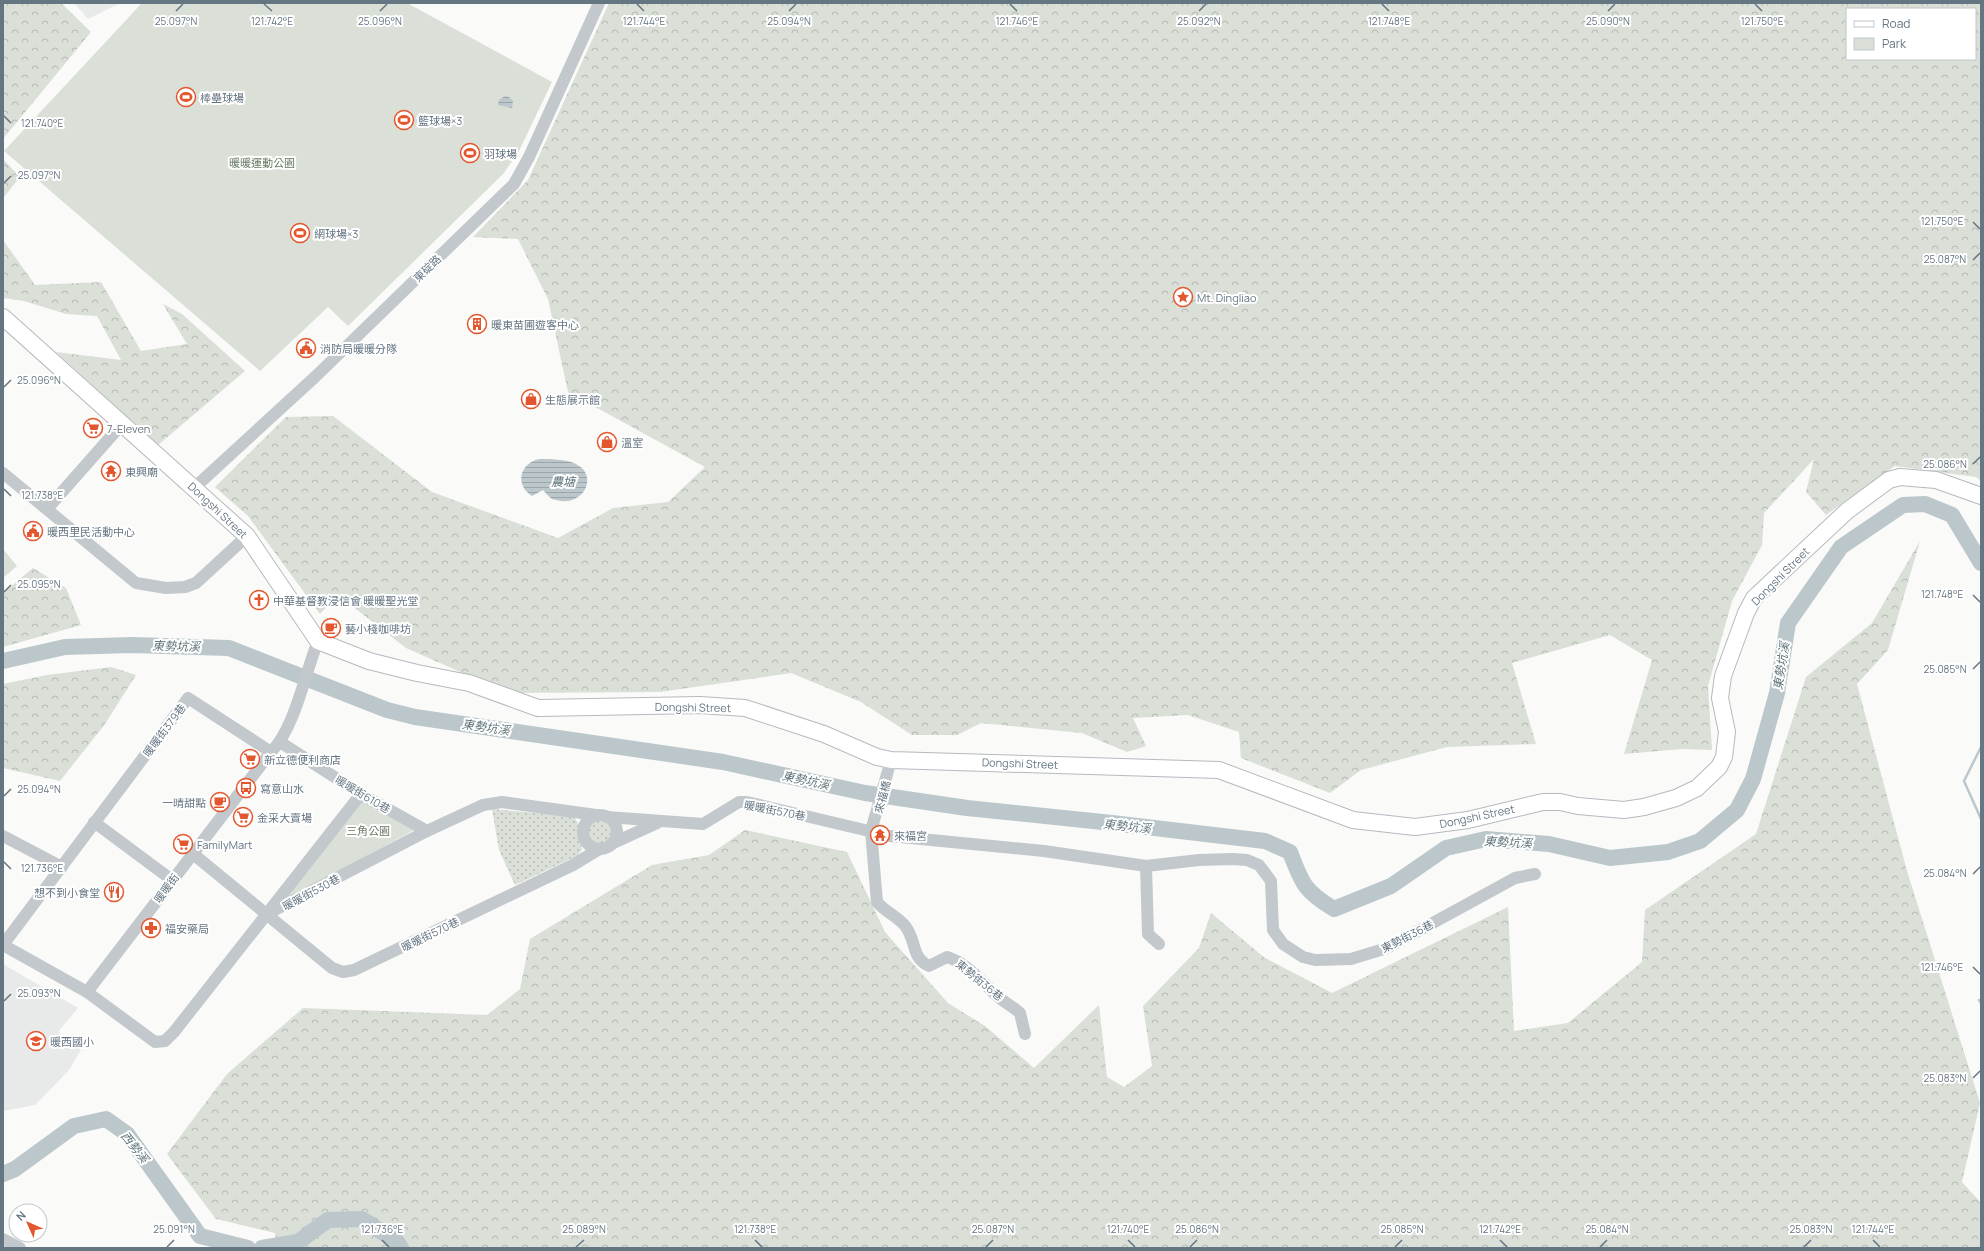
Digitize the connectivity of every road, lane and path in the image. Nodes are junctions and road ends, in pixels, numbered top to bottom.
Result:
1 (598, 3) edge
2 (3, 318) edge
3 (122, 424) junction
4 (3, 473) edge
5 (194, 488) junction
6 (1981, 496) edge
7 (47, 509) junction
8 (248, 536) junction
9 (316, 646) junction
10 (280, 742) junction
11 (271, 752) junction
12 (890, 766) junction
13 (361, 794) junction
14 (601, 816) junction
15 (94, 822) junction
16 (658, 822) junction
17 (873, 826) junction
18 (427, 831) junction
19 (3, 836) edge
20 (606, 846) junction
21 (192, 853) junction
22 (1146, 866) junction
23 (62, 867) junction
24 (1535, 874) dead end
25 (172, 880) junction
26 (267, 915) junction
27 (1159, 944) dead end
28 (3, 945) edge
29 (87, 992) junction
30 (1025, 1034) dead end
31 (3, 1239) edge
32 (20, 1248) edge

1 - 5 street, 東碇路
2 - 3 main road, Dongshi Street
3 - 5 main road, Dongshi Street
3 - 7 street
4 - 7 street
5 - 8 main road, Dongshi Street
6 - 12 main road, Dongshi Street
7 - 8 street
8 - 9 main road, Dongshi Street
9 - 10 street, 暖暖街
9 - 12 main road, Dongshi Street
10 - 11 street, 暖暖街
10 - 13 street, 暖暖街610巷
11 - 15 street, 暖暖街379巷
11 - 21 street, 暖暖街
12 - 17 street, 來福橋
13 - 18 street, 暖暖街610巷
13 - 26 street
14 - 16 street, 暖暖街530巷
14 - 18 street, 暖暖街530巷
14 - 20 street
14 - 20 street
15 - 23 street, 暖暖街379巷
15 - 25 street
16 - 17 street, 暖暖街570巷
16 - 20 street, 暖暖街570巷
17 - 22 street, 東勢街36巷
17 - 30 street, 東勢街36巷
18 - 26 street, 暖暖街530巷
19 - 23 street
20 - 26 street, 暖暖街570巷
21 - 25 street, 暖暖街
21 - 26 street, 暖暖街570巷
22 - 24 street, 東勢街36巷
22 - 27 street
23 - 28 street, 暖暖街379巷
25 - 29 street, 暖暖街
26 - 29 street, 暖暖街530巷
28 - 29 street
31 - 32 street

